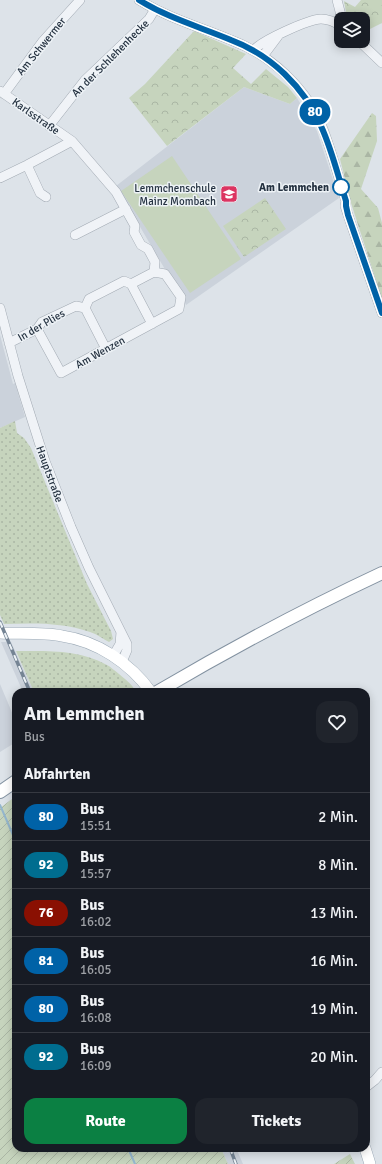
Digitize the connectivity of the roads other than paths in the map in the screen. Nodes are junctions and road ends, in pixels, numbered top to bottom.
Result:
1 (80, 0) edge
2 (139, 0) edge
3 (337, 0) edge
4 (155, 9) junction
5 (340, 12) edge
6 (334, 22) edge
7 (279, 35) junction
8 (366, 48) edge
9 (254, 50) junction
10 (263, 56) junction
11 (382, 63) edge
12 (2, 92) edge
13 (49, 126) junction
14 (72, 141) junction
15 (27, 165) junction
16 (0, 178) edge
17 (46, 197) dead end
18 (126, 209) junction
19 (75, 235) dead end
20 (154, 272) junction
21 (131, 284) junction
22 (0, 308) edge
23 (85, 308) junction
24 (382, 313) edge
25 (152, 324) junction
26 (37, 330) junction
27 (9, 342) junction
28 (106, 349) junction
29 (382, 573) edge
30 (382, 581) edge
31 (0, 633) edge
32 (117, 659) junction
33 (148, 688) edge
34 (164, 688) edge
35 (179, 688) edge
36 (12, 784) edge
37 (0, 792) edge
38 (12, 793) edge
39 (0, 801) edge
40 (382, 1071) edge
41 (370, 1077) edge
42 (370, 1084) edge
43 (366, 1152) edge
44 (370, 1164) edge

1 - 12 street, Am Schwermer
2 - 4 street
3 - 5 street
4 - 9 street
4 - 13 street, An der Schlehenhecke
6 - 7 street
7 - 9 street
7 - 10 street
8 - 11 street
9 - 10 street
10 - 24 street
12 - 13 street, Karlsstraße
13 - 14 street, Karlsstraße
14 - 15 street, Karlsstraße
14 - 18 street, Karlsstraße
15 - 16 street, Karlsstraße
15 - 17 street
18 - 19 street
18 - 20 street, Karlsstraße
20 - 21 street
20 - 25 street, Am Wenzen
21 - 23 street
21 - 25 street
22 - 27 street, Hauptstraße
23 - 26 street, In der Plies
23 - 28 street
25 - 28 street, Am Wenzen
26 - 27 street, In der Plies
26 - 28 street, Am Wenzen
27 - 32 street, Hauptstraße
29 - 34 highway
30 - 35 highway
31 - 32 main road
32 - 33 main road
36 - 37 highway
38 - 39 highway
40 - 41 street
40 - 42 street
43 - 44 main road

